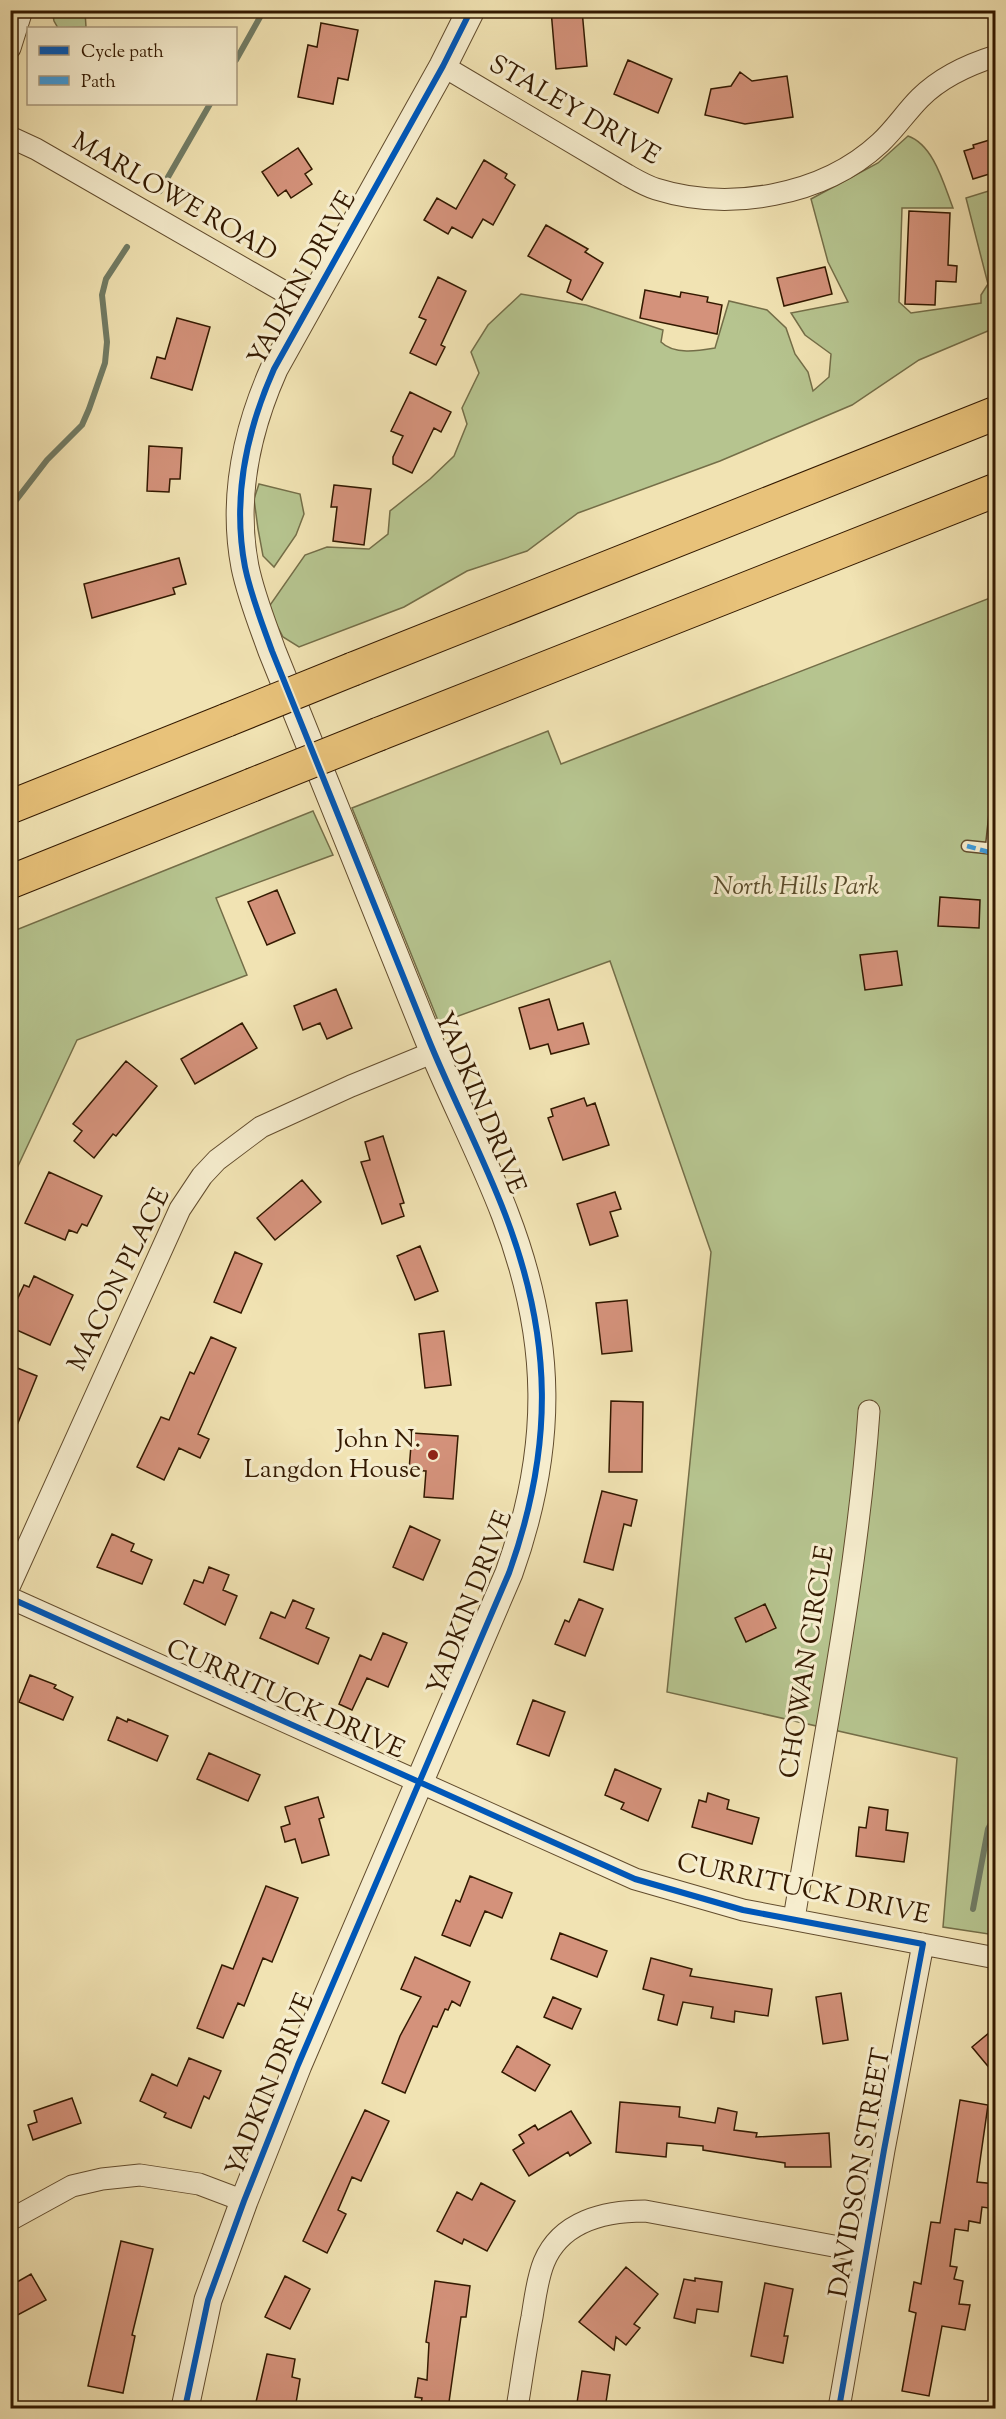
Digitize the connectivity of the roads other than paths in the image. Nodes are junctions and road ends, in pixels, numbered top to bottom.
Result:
1 (22, 10) edge
2 (471, 10) edge
3 (10, 48) edge
4 (996, 56) edge
5 (443, 66) junction
6 (10, 137) edge
7 (309, 306) junction
8 (996, 413) edge
9 (996, 490) edge
10 (996, 802) edge
11 (10, 807) edge
12 (967, 846) dead end
13 (993, 849) edge
14 (10, 882) edge
15 (434, 1052) junction
16 (869, 1411) dead end
17 (10, 1585) edge
18 (10, 1598) edge
19 (420, 1782) junction
20 (794, 1919) junction
21 (923, 1944) junction
22 (996, 1958) edge
23 (244, 2201) junction
24 (10, 2220) edge
25 (866, 2252) junction
26 (185, 2409) edge
27 (517, 2409) edge
28 (839, 2409) edge

1 - 3 street
2 - 5 street, YADKIN DRIVE
4 - 5 street, STALEY DRIVE
5 - 7 street, YADKIN DRIVE
6 - 7 street, MARLOWE ROAD
7 - 15 street, YADKIN DRIVE
8 - 11 highway, bridge
9 - 14 highway, bridge
10 - 13 lane
12 - 13 lane
15 - 17 street, MACON PLACE
15 - 19 street, YADKIN DRIVE
16 - 20 street, CHOWAN CIRCLE
18 - 19 street, CURRITUCK DRIVE
19 - 20 street, CURRITUCK DRIVE
19 - 23 street, YADKIN DRIVE
20 - 21 street, CURRITUCK DRIVE
21 - 22 street, CURRITUCK DRIVE
21 - 25 street, DAVIDSON STREET
23 - 24 street
23 - 26 street, YADKIN DRIVE
25 - 27 street
25 - 28 street, DAVIDSON STREET

